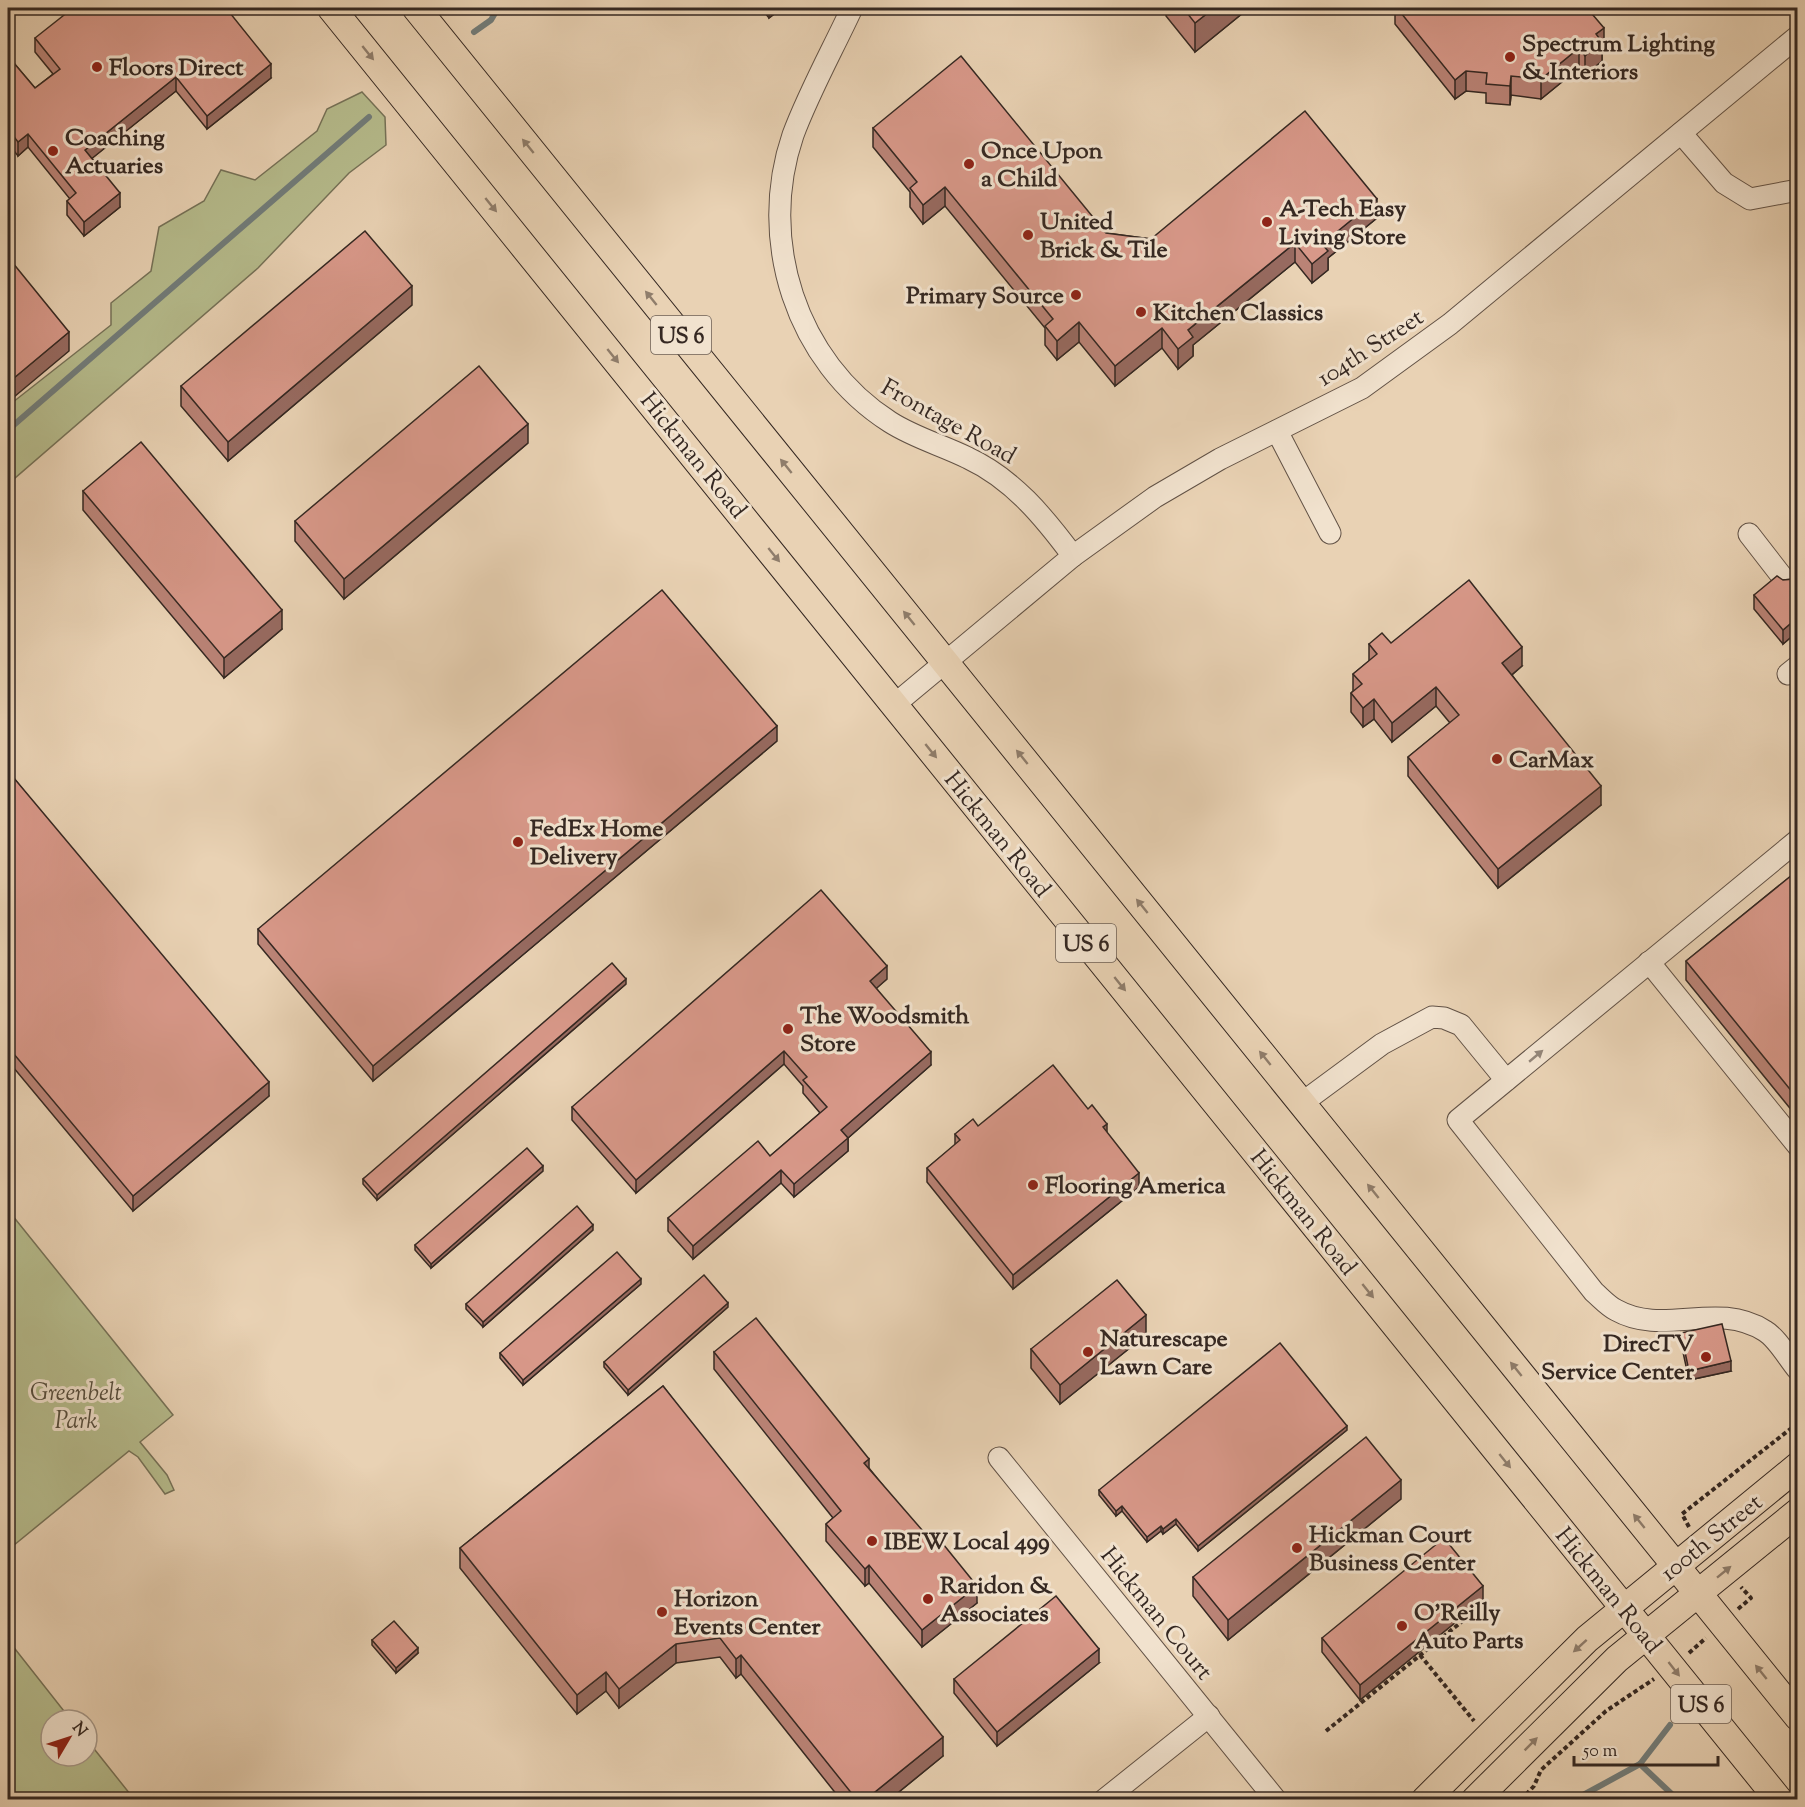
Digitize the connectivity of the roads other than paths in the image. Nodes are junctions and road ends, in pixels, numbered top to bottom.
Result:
1 (331, 8) edge
2 (416, 8) edge
3 (852, 8) edge
4 (1797, 36) edge
5 (1681, 133) junction
6 (1797, 190) edge
7 (1277, 431) junction
8 (1330, 533) dead end
9 (1749, 534) dead end
10 (1073, 556) junction
11 (1787, 583) edge
12 (946, 663) junction
13 (894, 705) junction
14 (1797, 840) edge
15 (1649, 962) junction
16 (1506, 1080) junction
17 (1302, 1103) junction
18 (1797, 1146) edge
19 (1797, 1370) edge
20 (999, 1458) dead end
21 (1797, 1466) edge
22 (1797, 1512) edge
23 (1675, 1567) junction
24 (1697, 1594) junction
25 (1624, 1607) junction
26 (1646, 1635) junction
27 (1209, 1716) junction
28 (1797, 1717) edge
29 (1104, 1800) edge
30 (1276, 1800) edge
31 (1425, 1800) edge
32 (1475, 1800) edge
33 (1779, 1800) edge

1 -> 13 main road, Hickman Road / US 6
12 -> 2 main road, US 6
3 - 10 street, Frontage Road
4 - 5 street, 104th Street
5 - 6 street
5 - 7 street, 104th Street
7 - 8 street
7 - 10 street, 104th Street
9 - 11 street
10 - 12 street, 104th Street
12 - 13 street, 104th Street
17 -> 12 main road, US 6
13 -> 25 main road, Hickman Road / US 6
14 - 15 street
16 -> 15 street
15 - 18 street
16 - 17 street
16 - 19 street
23 -> 17 main road, US 6
20 - 27 street, Hickman Court
21 - 23 main road, 100th Street
24 -> 22 main road, 100th Street
23 - 24 main road, US 6
23 - 25 main road, 100th Street
24 - 26 main road, 100th Street
28 -> 24 main road, US 6
25 - 26 main road, Hickman Road / US 6
25 -> 31 main road, 100th Street
32 -> 26 main road, 100th Street
26 -> 33 main road, Hickman Road / US 6
27 - 29 street
27 - 30 street, Hickman Court

